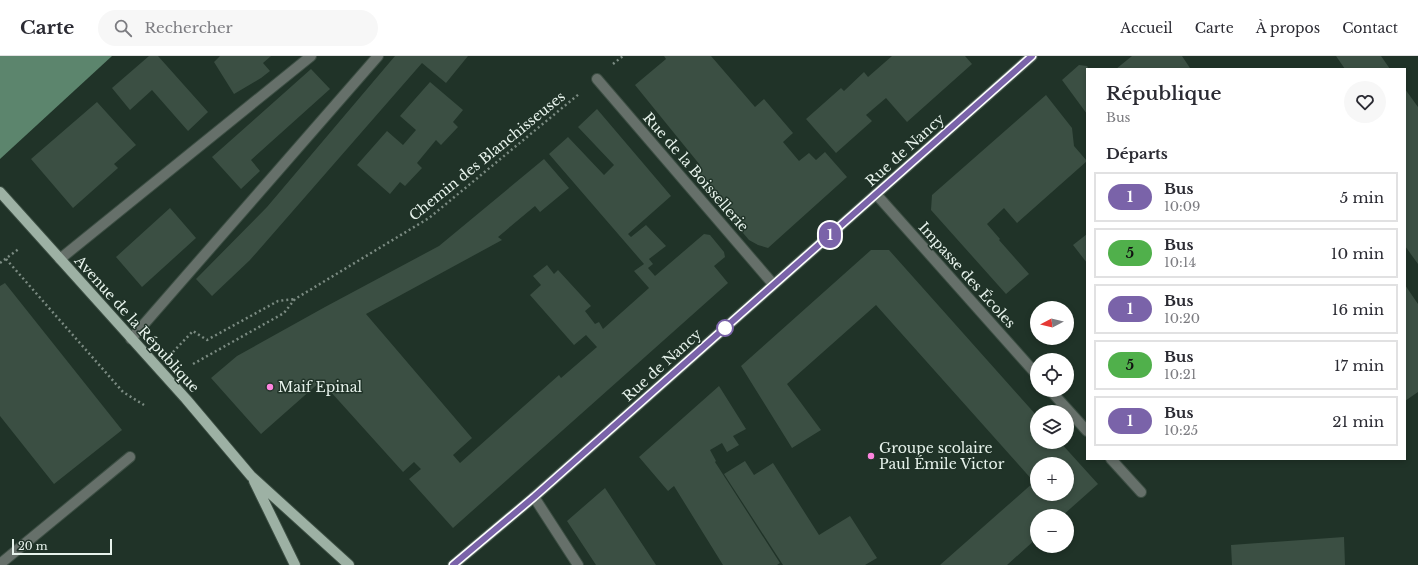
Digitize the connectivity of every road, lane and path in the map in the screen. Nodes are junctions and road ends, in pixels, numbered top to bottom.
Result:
1 (312, 56) edge
2 (378, 56) edge
3 (623, 56) edge
4 (1032, 56) edge
5 (598, 79) junction
6 (0, 192) edge
7 (876, 194) junction
8 (22, 246) dead end
9 (6, 259) junction
10 (60, 259) junction
11 (0, 263) edge
12 (773, 284) junction
13 (295, 299) junction
14 (131, 338) junction
15 (193, 364) dead end
16 (157, 367) junction
17 (1030, 367) edge
18 (1056, 397) edge
19 (144, 405) dead end
20 (1086, 430) edge
21 (130, 457) dead end
22 (1113, 460) edge
23 (251, 476) junction
24 (1141, 492) dead end
25 (534, 497) junction
26 (0, 564) edge
27 (295, 565) edge
28 (349, 565) edge
29 (453, 565) edge
30 (578, 565) edge

1 - 10 street
2 - 14 street
3 - 5 path, Chemin des Blanchisseuses
4 - 7 main road, Rue de Nancy
5 - 12 street, Rue de la Boissellerie
5 - 13 path, Chemin des Blanchisseuses
6 - 10 main road, Avenue de la République
7 - 12 main road, Rue de Nancy
7 - 17 street, Impasse des Écoles
8 - 9 path
9 - 11 path
9 - 19 path
10 - 14 main road, Avenue de la République
12 - 25 main road, Rue de Nancy
13 - 15 path, Chemin des Blanchisseuses
13 - 16 path, Chemin des Blanchisseuses
14 - 16 main road, Avenue de la République
16 - 23 main road, Avenue de la République
18 - 20 street
21 - 26 street
22 - 24 street
23 - 27 main road, Avenue de la République
23 - 28 main road, Avenue de la République
25 - 29 main road, Rue de Nancy
25 - 30 street

